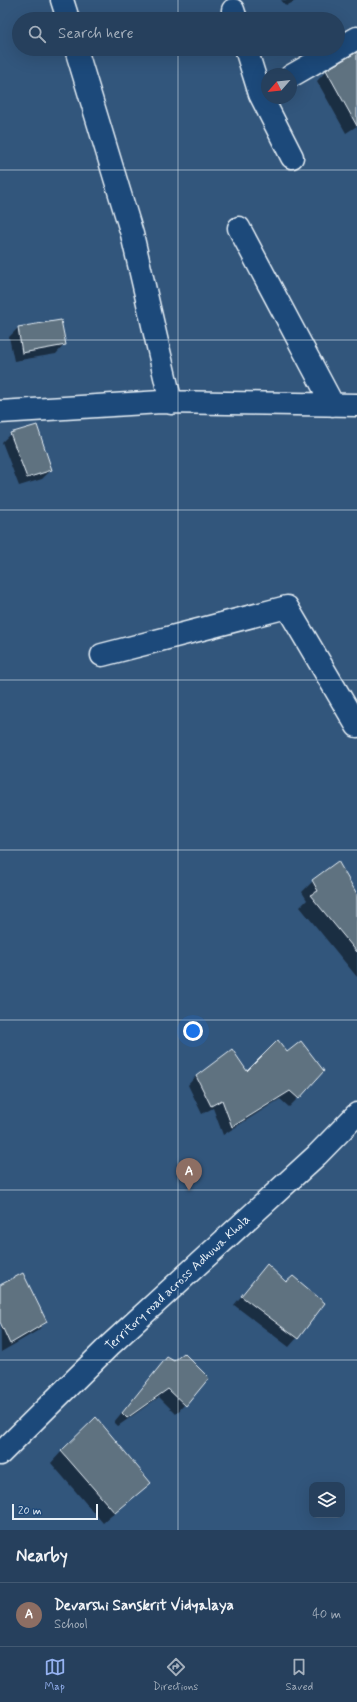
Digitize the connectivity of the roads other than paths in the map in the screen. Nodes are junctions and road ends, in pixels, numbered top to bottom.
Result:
1 (62, 0) edge
2 (66, 12) edge
3 (357, 38) edge
4 (345, 45) edge
5 (78, 56) edge
6 (249, 56) edge
7 (326, 56) edge
8 (297, 73) edge
9 (261, 85) edge
10 (269, 104) edge
11 (292, 157) dead end
12 (239, 228) dead end
13 (171, 403) junction
14 (333, 405) junction
15 (357, 405) edge
16 (0, 412) edge
17 (102, 655) dead end
18 (357, 726) edge
19 (357, 1114) edge
20 (0, 1454) edge

1 - 2 street
3 - 4 street
5 - 13 street
6 - 9 street
7 - 8 street
10 - 11 street
12 - 14 street
13 - 14 street
13 - 16 street
14 - 15 street
17 - 18 street
19 - 20 street, Territory road across Adhuwa Khola

